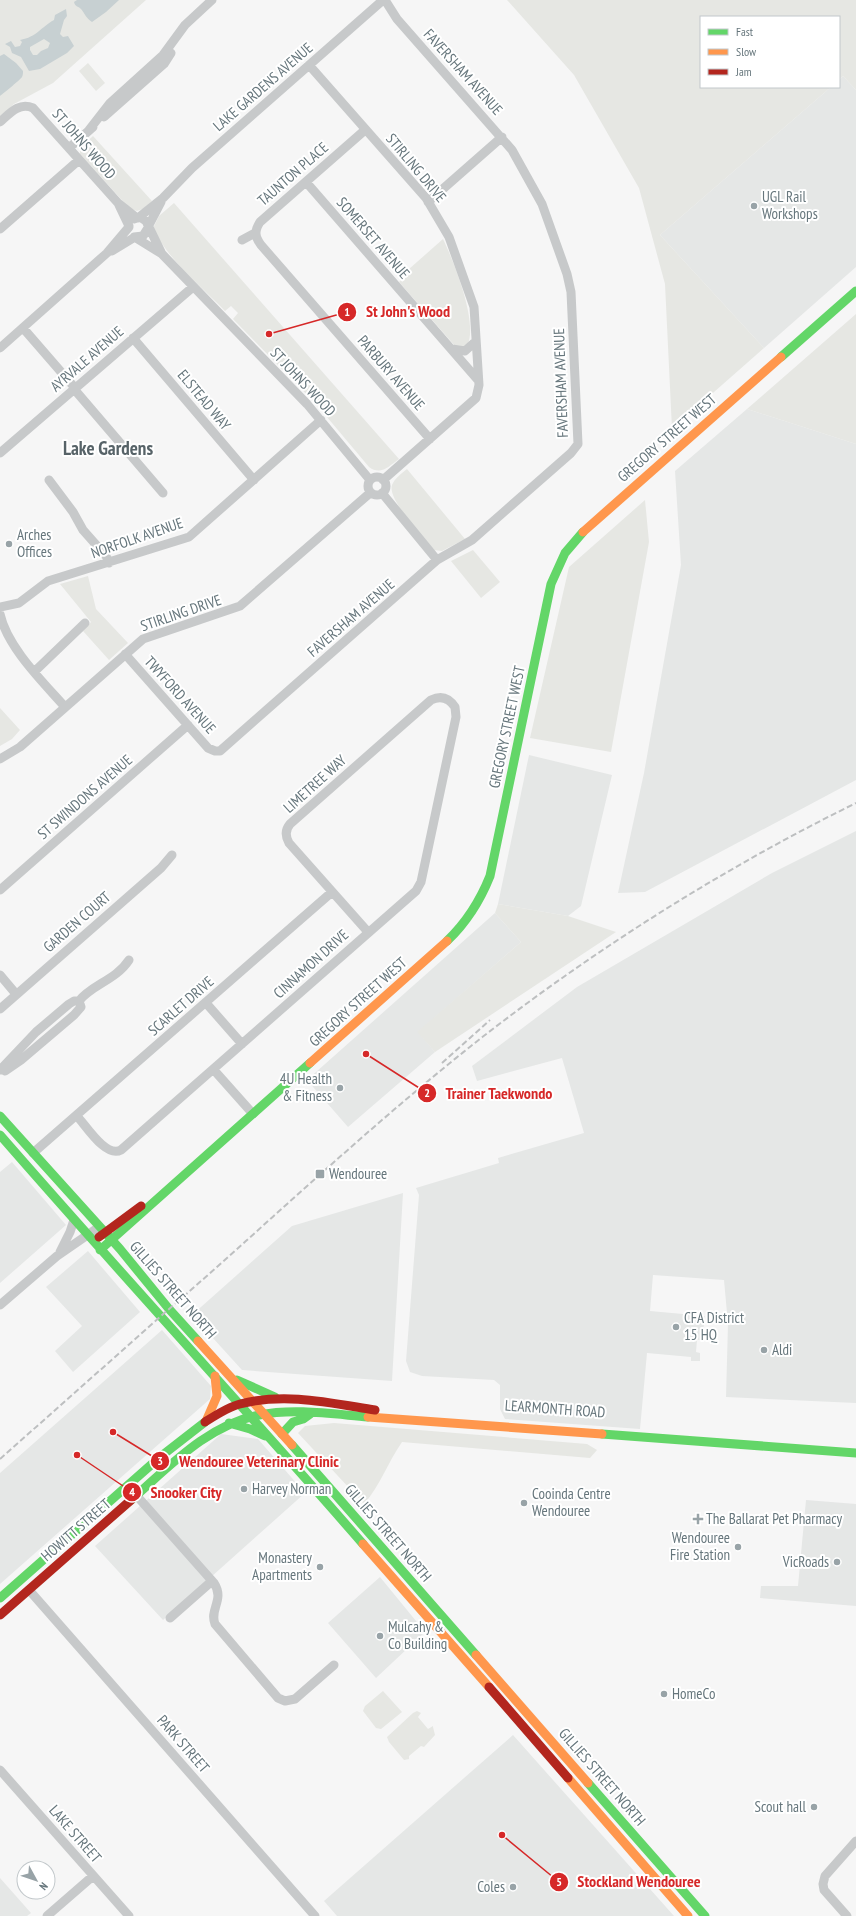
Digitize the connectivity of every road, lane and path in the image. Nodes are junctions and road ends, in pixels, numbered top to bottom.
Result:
1 (212, 0) edge
2 (384, 0) edge
3 (308, 66) junction
4 (0, 122) edge
5 (365, 130) junction
6 (502, 137) junction
7 (69, 148) junction
8 (79, 160) junction
9 (306, 182) junction
10 (163, 198) junction
11 (428, 202) junction
12 (118, 204) junction
13 (138, 218) junction
14 (129, 226) junction
15 (148, 228) junction
16 (0, 230) edge
17 (255, 233) junction
18 (136, 238) junction
19 (242, 240) dead end
20 (107, 253) junction
21 (162, 254) junction
22 (193, 286) junction
23 (856, 291) edge
24 (23, 328) junction
25 (133, 338) junction
26 (476, 341) junction
27 (0, 348) edge
28 (452, 349) junction
29 (478, 380) junction
30 (75, 388) junction
31 (321, 420) junction
32 (430, 439) junction
33 (0, 453) edge
34 (49, 480) dead end
35 (254, 480) junction
36 (370, 480) junction
37 (383, 480) junction
38 (163, 492) dead end
39 (370, 493) junction
40 (382, 493) junction
41 (437, 560) junction
42 (109, 563) junction
43 (0, 607) edge
44 (0, 614) edge
45 (85, 623) dead end
46 (125, 654) junction
47 (34, 672) junction
48 (448, 700) joint
49 (65, 707) junction
50 (188, 725) junction
51 (216, 752) joint
52 (0, 759) edge
53 (172, 855) dead end
54 (0, 890) edge
55 (332, 892) junction
56 (368, 932) junction
57 (129, 960) dead end
58 (0, 975) edge
59 (16, 994) junction
60 (78, 1001) junction
61 (206, 1003) junction
62 (66, 1006) junction
63 (0, 1009) edge
64 (74, 1015) junction
65 (39, 1029) junction
66 (47, 1039) junction
67 (242, 1044) junction
68 (213, 1069) junction
69 (0, 1070) edge
70 (0, 1074) edge
71 (253, 1114) junction
72 (0, 1116) edge
73 (77, 1116) junction
74 (0, 1135) edge
75 (49, 1141) junction
76 (33, 1153) junction
77 (42, 1164) junction
78 (188, 1171) junction
79 (74, 1220) junction
80 (102, 1230) junction
81 (91, 1239) junction
82 (112, 1241) junction
83 (100, 1250) junction
84 (56, 1256) junction
85 (0, 1305) edge
86 (215, 1376) junction
87 (232, 1378) junction
88 (276, 1398) junction
89 (252, 1402) junction
90 (240, 1404) junction
91 (312, 1413) junction
92 (263, 1414) junction
93 (251, 1416) junction
94 (207, 1419) junction
95 (488, 1422) junction
96 (229, 1423) junction
97 (632, 1432) junction
98 (282, 1434) junction
99 (272, 1440) junction
100 (856, 1447) edge
101 (856, 1453) edge
102 (128, 1485) junction
103 (136, 1495) junction
104 (47, 1556) junction
105 (56, 1566) junction
106 (212, 1581) junction
107 (29, 1590) junction
108 (0, 1598) edge
109 (0, 1616) edge
110 (170, 1618) dead end
111 (334, 1665) dead end
112 (538, 1726) junction
113 (529, 1735) junction
114 (0, 1770) edge
115 (856, 1841) edge
116 (93, 1876) junction
117 (47, 1916) edge
118 (128, 1916) edge
119 (315, 1916) edge
120 (688, 1916) edge
121 (705, 1916) edge
122 (848, 1916) edge

1 - 7 street
2 - 3 street, LAKE GARDENS AVENUE
2 - 6 street, FAVERSHAM AVENUE
3 - 5 street, STIRLING DRIVE
3 - 10 street, LAKE GARDENS AVENUE
4 - 7 street, ST JOHNS WOOD
5 - 9 street, TAUNTON PLACE
5 - 11 street, STIRLING DRIVE
6 - 11 street
6 - 41 street, FAVERSHAM AVENUE
7 - 8 street, ST JOHNS WOOD
8 - 12 street, ST JOHNS WOOD
8 - 16 street
9 - 17 street, TAUNTON PLACE
9 - 28 street, SOMERSET AVENUE
10 - 13 street, LAKE GARDENS AVENUE
10 - 15 street, LAKE GARDENS AVENUE
11 - 26 street, STIRLING DRIVE
12 - 13 street, ST JOHNS WOOD
12 - 14 street, ST JOHNS WOOD
13 - 14 street
13 - 15 street
14 - 18 street
14 - 20 street
15 - 18 street
15 - 21 street, ST JOHNS WOOD
17 - 19 street, TAUNTON PLACE
17 - 32 street, PARBURY AVENUE
18 - 20 street
18 - 21 street, ST JOHNS WOOD
20 - 24 street
21 - 22 street, ST JOHNS WOOD
22 - 25 street, AYRVALE AVENUE
22 - 31 street, ST JOHNS WOOD
23 - 71 main road, GREGORY STREET WEST
24 - 27 street
24 - 30 street
25 - 30 street, AYRVALE AVENUE
25 - 35 street, ELSTEAD WAY
26 - 28 street
26 - 29 street, STIRLING DRIVE
28 - 29 street, SOMERSET AVENUE
29 - 32 street, STIRLING DRIVE
30 - 33 street, AYRVALE AVENUE
30 - 38 street
31 - 35 street, NORFOLK AVENUE
31 - 36 street, ST JOHNS WOOD
32 - 37 street, STIRLING DRIVE
34 - 42 street
35 - 42 street, NORFOLK AVENUE
36 - 37 street
36 - 39 street
37 - 40 street
39 - 40 street
39 - 46 street, STIRLING DRIVE
40 - 41 street
41 - 51 street, FAVERSHAM AVENUE
42 - 43 street, NORFOLK AVENUE
44 - 47 street
45 - 47 street
46 - 49 street, STIRLING DRIVE
46 - 50 street, TWYFORD AVENUE
47 - 49 street
48 - 55 street, LIMETREE WAY
48 - 56 street, CINNAMON DRIVE
49 - 52 street, STIRLING DRIVE
50 - 51 street, TWYFORD AVENUE
50 - 54 street, ST SWINDONS AVENUE
53 - 59 street, GARDEN COURT
55 - 56 street, LIMETREE WAY
55 - 61 street, SCARLET DRIVE
56 - 67 street, CINNAMON DRIVE
57 - 60 street
58 - 59 street
59 - 63 street, GARDEN COURT
60 - 62 street
60 - 64 street
61 - 67 street
61 - 73 street, SCARLET DRIVE
62 - 64 street
62 - 65 street
64 - 66 street
65 - 66 street
65 - 69 street
66 - 70 street
67 - 68 street, CINNAMON DRIVE
68 - 71 street
68 - 73 street, CINNAMON DRIVE
71 - 78 main road, GREGORY STREET WEST
72 - 76 main road, GILLIES STREET NORTH
73 - 75 street, SCARLET DRIVE
74 - 79 main road, GILLIES STREET NORTH
75 - 76 street, SCARLET DRIVE
75 - 77 street, SCARLET DRIVE
76 - 77 main road, GILLIES STREET NORTH
77 - 80 main road, GILLIES STREET NORTH
78 - 80 main road, GREGORY STREET WEST
78 - 82 main road, GREGORY STREET WEST
79 - 81 main road, GILLIES STREET NORTH
79 - 84 street
80 - 81 street
80 - 82 main road, GILLIES STREET NORTH
81 - 83 main road, GILLIES STREET NORTH
81 - 84 street
82 - 83 main road, GREGORY STREET WEST
82 - 87 main road, GILLIES STREET NORTH
83 - 86 main road, GILLIES STREET NORTH
84 - 85 street
86 - 90 main road, GILLIES STREET NORTH
86 - 94 main road
87 - 88 main road
87 - 89 main road, GILLIES STREET NORTH
88 - 89 main road, LEARMONTH ROAD
88 - 95 main road, LEARMONTH ROAD
89 - 90 main road, LEARMONTH ROAD
89 - 92 main road, GILLIES STREET NORTH
90 - 93 main road, GILLIES STREET NORTH
90 - 94 main road, HOWITT STREET
91 - 92 main road, LEARMONTH ROAD
91 - 95 main road, LEARMONTH ROAD
91 - 98 main road
92 - 93 main road, LEARMONTH ROAD
92 - 98 main road, GILLIES STREET NORTH
93 - 96 main road, HOWITT STREET
93 - 99 main road, GILLIES STREET NORTH
94 - 102 main road, HOWITT STREET
95 - 97 main road, LEARMONTH ROAD
96 - 99 main road
96 - 103 main road, HOWITT STREET
97 - 100 main road, LEARMONTH ROAD
97 - 101 main road, LEARMONTH ROAD
98 - 112 main road, GILLIES STREET NORTH
99 - 113 main road, GILLIES STREET NORTH
102 - 103 main road
102 - 104 main road, HOWITT STREET
103 - 105 main road, HOWITT STREET
103 - 106 street
104 - 105 main road
104 - 108 main road, HOWITT STREET
105 - 107 main road, HOWITT STREET
106 - 110 street
106 - 111 street
107 - 109 main road, HOWITT STREET
107 - 119 street, PARK STREET
112 - 113 main road
112 - 121 main road, GILLIES STREET NORTH
113 - 120 main road, GILLIES STREET NORTH
114 - 116 street, LAKE STREET
115 - 122 street
116 - 117 street
116 - 118 street, LAKE STREET

